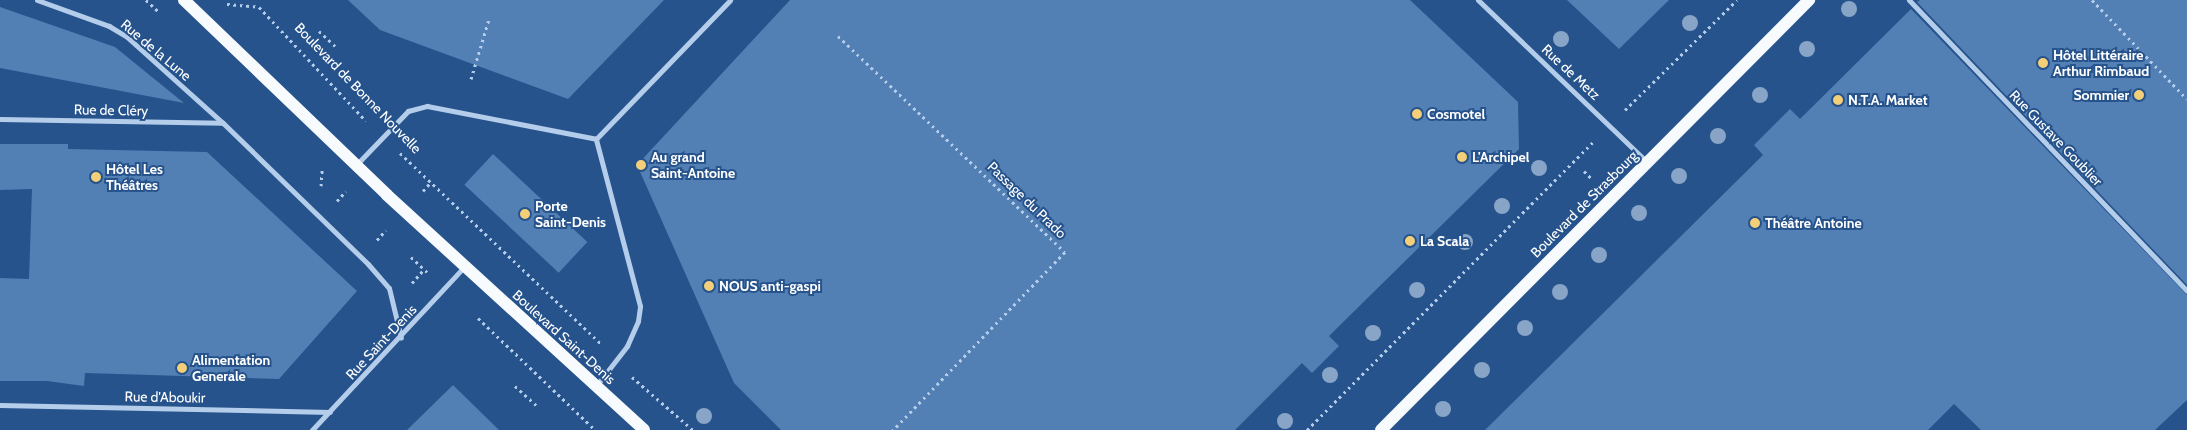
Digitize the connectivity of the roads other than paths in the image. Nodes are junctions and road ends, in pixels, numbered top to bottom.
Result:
1 (37, 0) edge
2 (184, 0) edge
3 (730, 0) edge
4 (1478, 0) edge
5 (1809, 0) edge
6 (1909, 0) edge
7 (0, 119) edge
8 (222, 123) junction
9 (596, 139) junction
10 (1647, 162) junction
11 (356, 165) junction
12 (464, 267) junction
13 (2187, 291) edge
14 (401, 338) junction
15 (596, 386) junction
16 (0, 405) edge
17 (330, 412) junction
18 (312, 430) edge
19 (644, 430) edge
20 (1381, 430) edge

1 - 8 street, Rue de la Lune
2 - 11 main road
3 - 9 street
4 - 10 street, Rue de Metz
5 - 10 main road, Boulevard de Strasbourg
6 - 13 street, Rue Gustave Goublier
7 - 8 street, Rue de Cléry
8 - 14 street
9 - 11 street
9 - 15 street
10 - 20 main road, Boulevard de Strasbourg
11 - 12 main road
12 - 14 street, Rue Saint-Denis
12 - 15 main road, Boulevard Saint-Denis
14 - 17 street, Rue Saint-Denis
15 - 19 main road, Boulevard Saint-Denis
16 - 17 street, Rue d'Aboukir
17 - 18 street, Rue Saint-Denis

